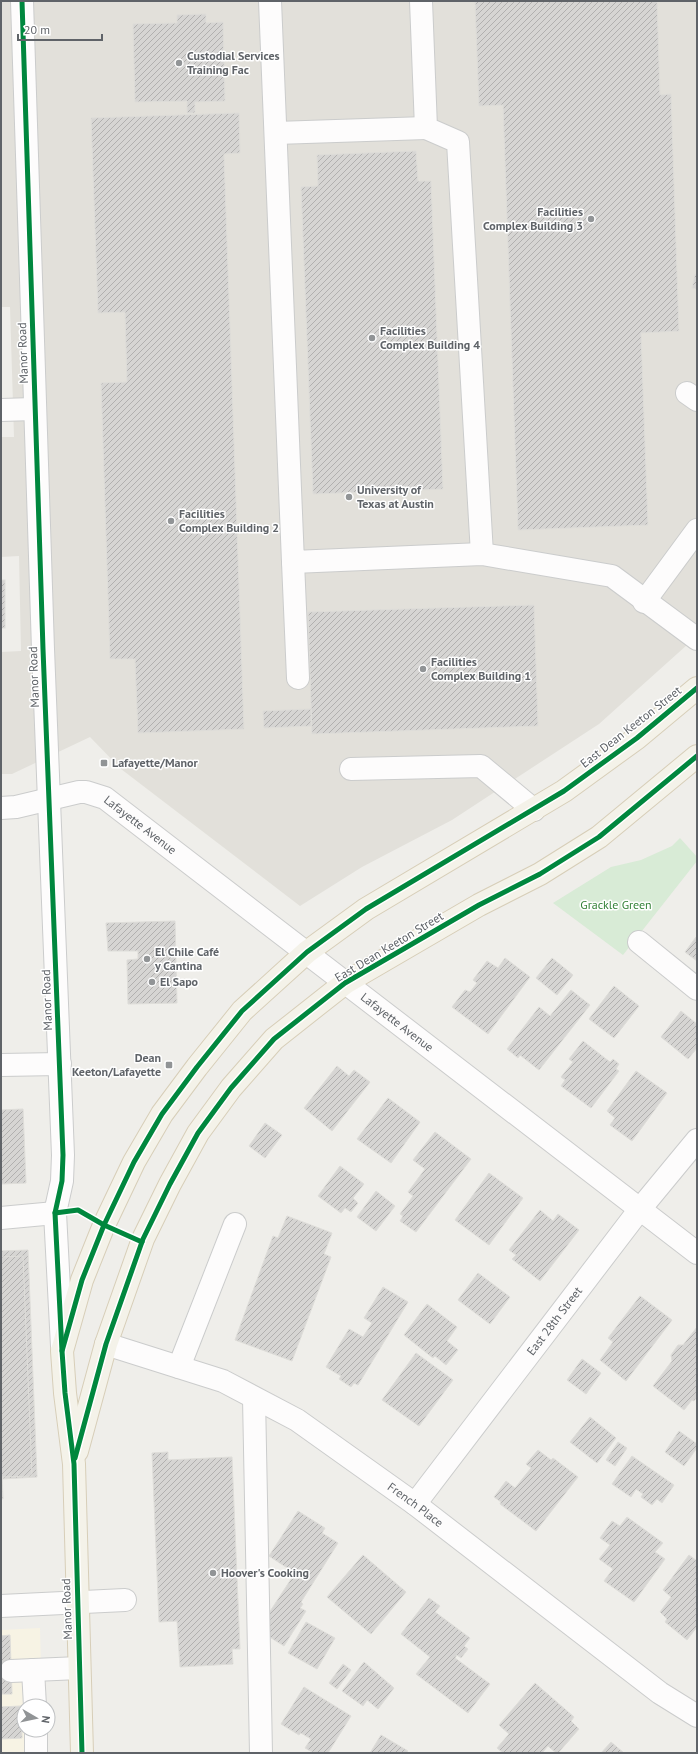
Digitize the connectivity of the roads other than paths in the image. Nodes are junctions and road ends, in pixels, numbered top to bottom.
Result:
1 (22, 1) edge
2 (270, 1) edge
3 (421, 1) edge
4 (426, 128) junction
5 (276, 132) junction
6 (34, 409) junction
7 (1, 410) edge
8 (697, 530) edge
9 (482, 554) junction
10 (293, 562) junction
11 (644, 602) junction
12 (697, 639) edge
13 (298, 678) dead end
14 (697, 688) edge
15 (697, 756) edge
16 (351, 769) dead end
17 (49, 799) junction
18 (1, 808) edge
19 (534, 810) junction
20 (639, 942) dead end
21 (307, 952) junction
22 (345, 983) junction
23 (697, 989) edge
24 (60, 1064) junction
25 (1, 1065) edge
26 (697, 1140) edge
27 (640, 1209) junction
28 (55, 1213) junction
29 (1, 1218) edge
30 (235, 1224) dead end
31 (697, 1253) edge
32 (106, 1344) junction
33 (62, 1351) junction
34 (179, 1367) junction
35 (254, 1398) junction
36 (74, 1464) junction
37 (415, 1504) junction
38 (126, 1600) dead end
39 (77, 1603) junction
40 (1, 1606) edge
41 (79, 1668) junction
42 (34, 1670) junction
43 (11, 1671) dead end
44 (35, 1698) edge
45 (697, 1716) edge
46 (36, 1738) edge
47 (36, 1753) edge
48 (82, 1753) edge
49 (261, 1753) edge

1 - 6 street, Manor Road
2 - 5 street
3 - 4 street
4 - 5 street
4 - 9 street
5 - 10 street
6 - 7 street
6 - 17 street, Manor Road
8 - 11 street
9 - 10 street
9 - 11 street
10 - 13 street
11 - 12 street
14 - 19 main road, East Dean Keeton Street
15 - 22 main road, East Dean Keeton Street
16 - 19 street
17 - 18 street, Lafayette Avenue
17 - 21 street, Lafayette Avenue
17 - 24 street, Manor Road
19 - 21 main road, East Dean Keeton Street
20 - 23 street
21 - 22 street, Lafayette Avenue
21 - 33 main road, East Dean Keeton Street
22 - 27 street, Lafayette Avenue
22 - 32 main road, East Dean Keeton Street
24 - 25 street
24 - 28 street, Manor Road
26 - 27 street, East 28th Street
27 - 31 street, Lafayette Avenue
27 - 37 street, East 28th Street
28 - 29 street
28 - 33 street, Manor Road
30 - 34 street
32 - 34 street, French Place
32 - 36 main road, East Dean Keeton Street
33 - 36 main road, East Dean Keeton Street
34 - 35 street, French Place
35 - 37 street, French Place
35 - 49 street
36 - 39 main road, Manor Road
37 - 45 street, French Place
38 - 39 street
39 - 40 street
39 - 41 main road, Manor Road
41 - 42 street
41 - 48 main road, Manor Road
42 - 43 street
42 - 44 street
46 - 47 street

